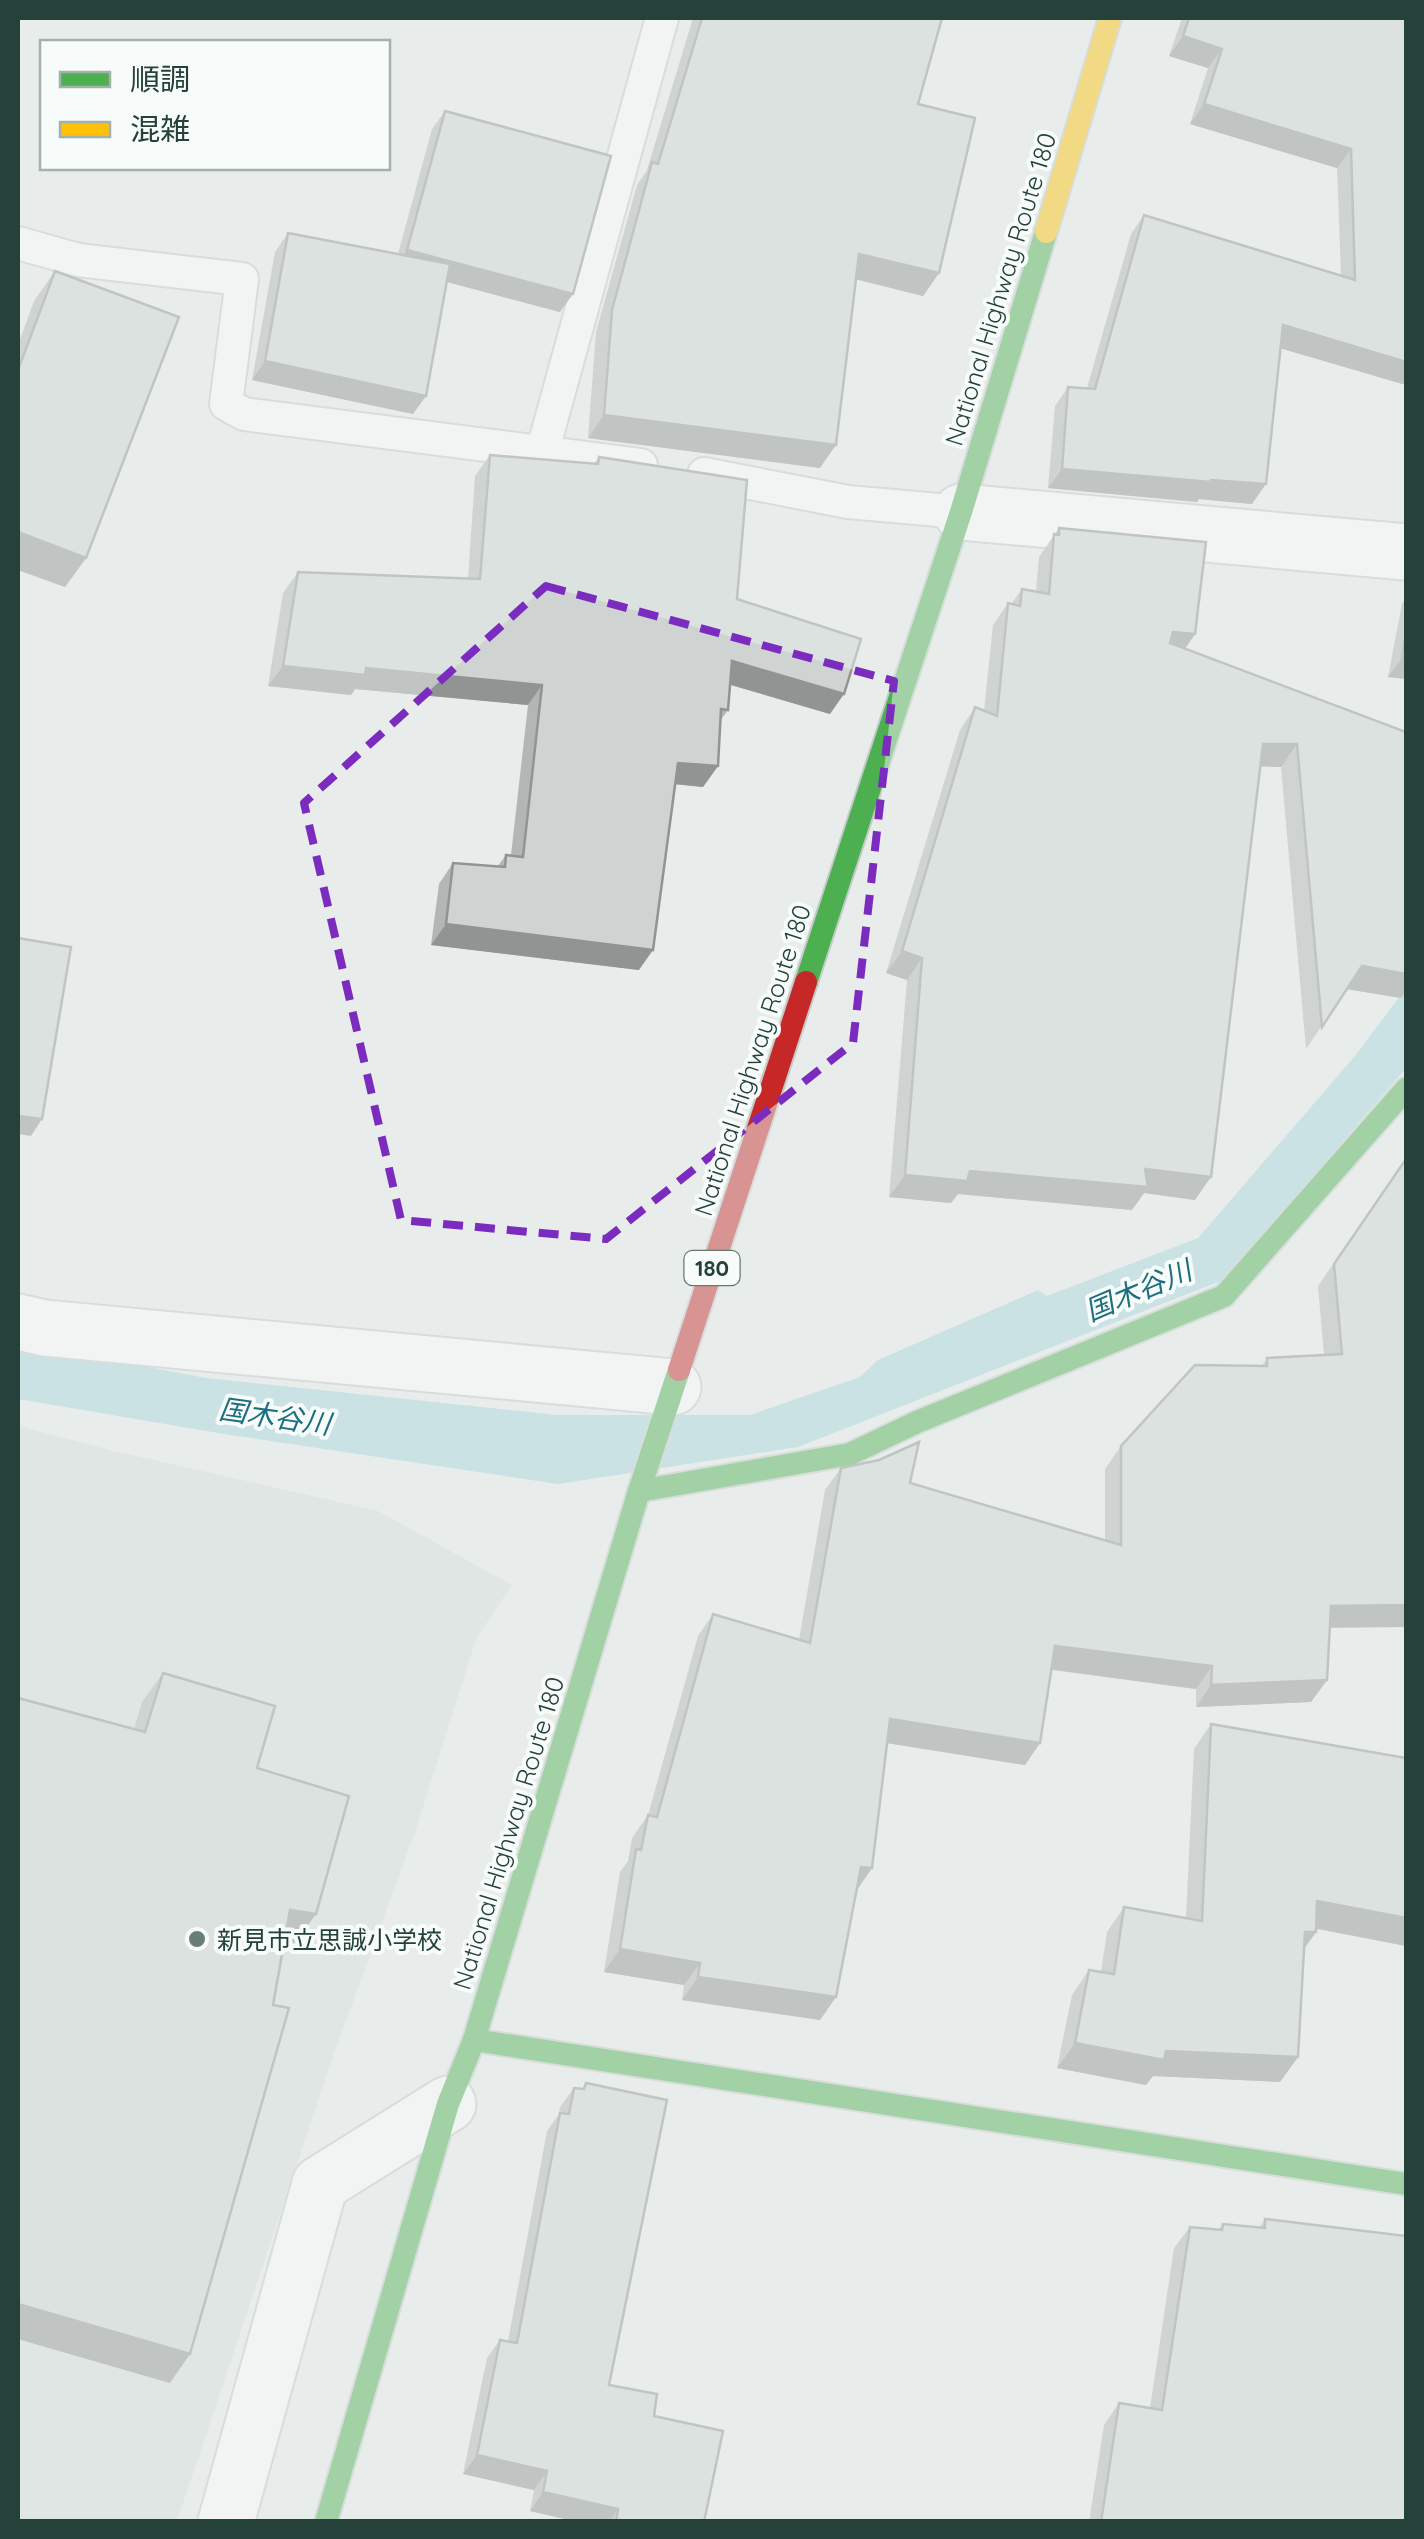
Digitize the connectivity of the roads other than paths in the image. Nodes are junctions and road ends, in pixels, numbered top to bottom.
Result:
1 (662, 18) edge
2 (1110, 18) edge
3 (18, 243) edge
4 (542, 453) junction
5 (961, 512) junction
6 (1406, 552) edge
7 (1406, 1089) edge
8 (18, 1322) edge
9 (673, 1386) junction
10 (639, 1492) junction
11 (474, 2040) junction
12 (448, 2104) junction
13 (1406, 2184) edge
14 (226, 2522) edge
15 (326, 2522) edge

1 - 4 lane
2 - 5 main road, National Highway Route 180 / 180
3 - 4 lane
4 - 5 lane
5 - 6 street
5 - 9 main road, National Highway Route 180 / 180
7 - 10 main road
8 - 9 street
9 - 10 main road, National Highway Route 180 / 180
10 - 11 main road, National Highway Route 180 / 180
11 - 12 main road, National Highway Route 180 / 180
11 - 13 main road
12 - 14 street
12 - 15 main road, National Highway Route 180 / 180

